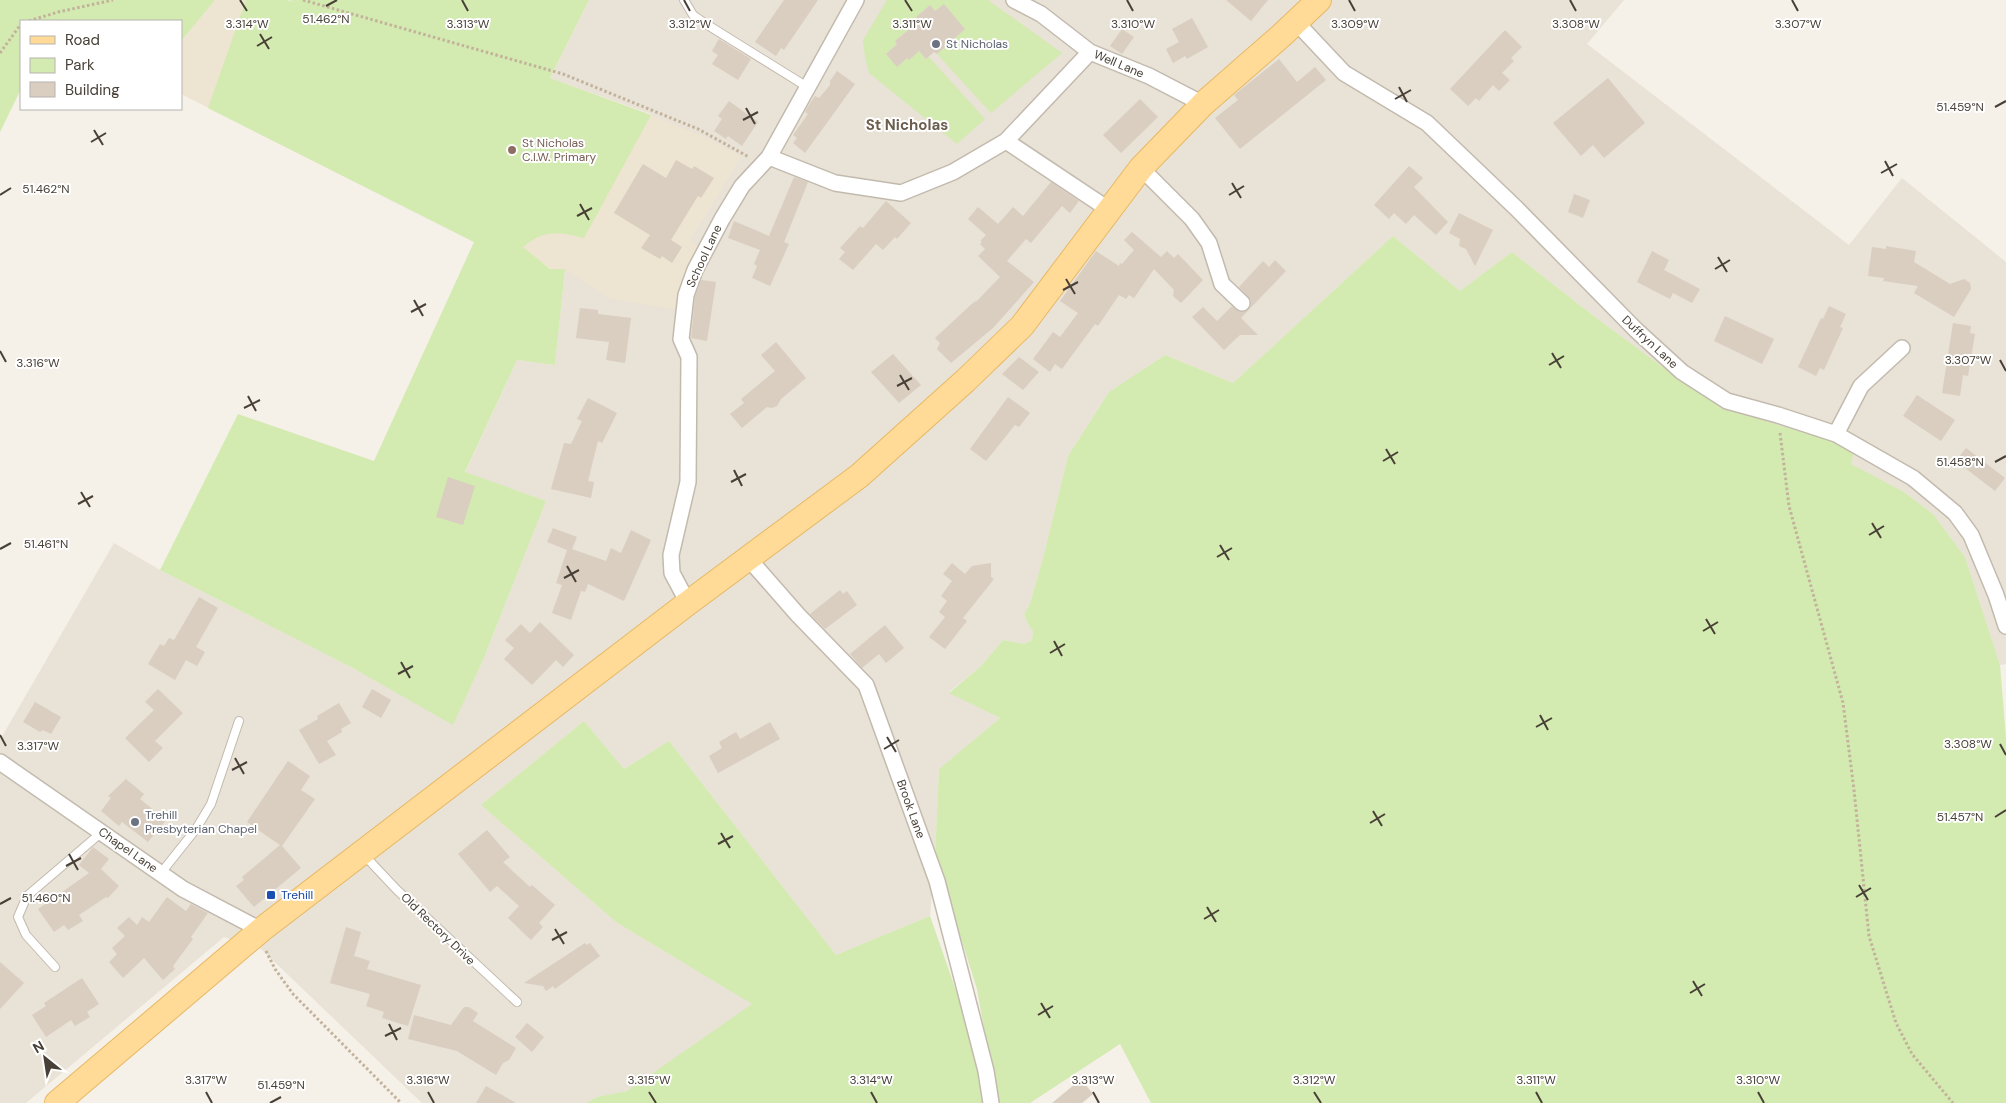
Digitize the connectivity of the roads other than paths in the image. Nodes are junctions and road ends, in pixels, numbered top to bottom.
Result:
1 (684, 0) edge
2 (856, 0) edge
3 (1014, 0) edge
4 (1319, 0) edge
5 (1296, 22) junction
6 (1090, 52) junction
7 (809, 88) junction
8 (1203, 104) junction
9 (1006, 141) junction
10 (766, 161) junction
11 (1141, 168) junction
12 (1108, 209) junction
13 (1242, 303) dead end
14 (1902, 348) dead end
15 (1836, 434) junction
16 (748, 558) junction
17 (2001, 593) edge
18 (688, 603) junction
19 (2006, 626) edge
20 (239, 721) dead end
21 (0, 762) edge
22 (102, 832) junction
23 (361, 852) junction
24 (161, 873) junction
25 (259, 932) junction
26 (55, 967) dead end
27 (517, 1002) dead end
28 (57, 1103) edge
29 (991, 1103) edge

1 - 7 lane
2 - 7 street, School Lane
3 - 6 street, Well Lane
4 - 5 main road
5 - 8 main road
5 - 15 street, Duffryn Lane
6 - 8 street, Well Lane
6 - 9 street
7 - 10 street, School Lane
8 - 11 main road
9 - 10 street
9 - 12 street
10 - 18 street, School Lane
11 - 12 main road
11 - 13 street
12 - 16 main road
14 - 15 street
15 - 17 street, Duffryn Lane
16 - 18 main road
16 - 29 street, Brook Lane
17 - 19 street, Duffryn Lane
18 - 23 main road
20 - 24 lane
21 - 22 street, Chapel Lane
22 - 24 street, Chapel Lane
22 - 26 lane
23 - 25 main road
23 - 27 lane, Old Rectory Drive
24 - 25 street, Chapel Lane
25 - 28 main road

